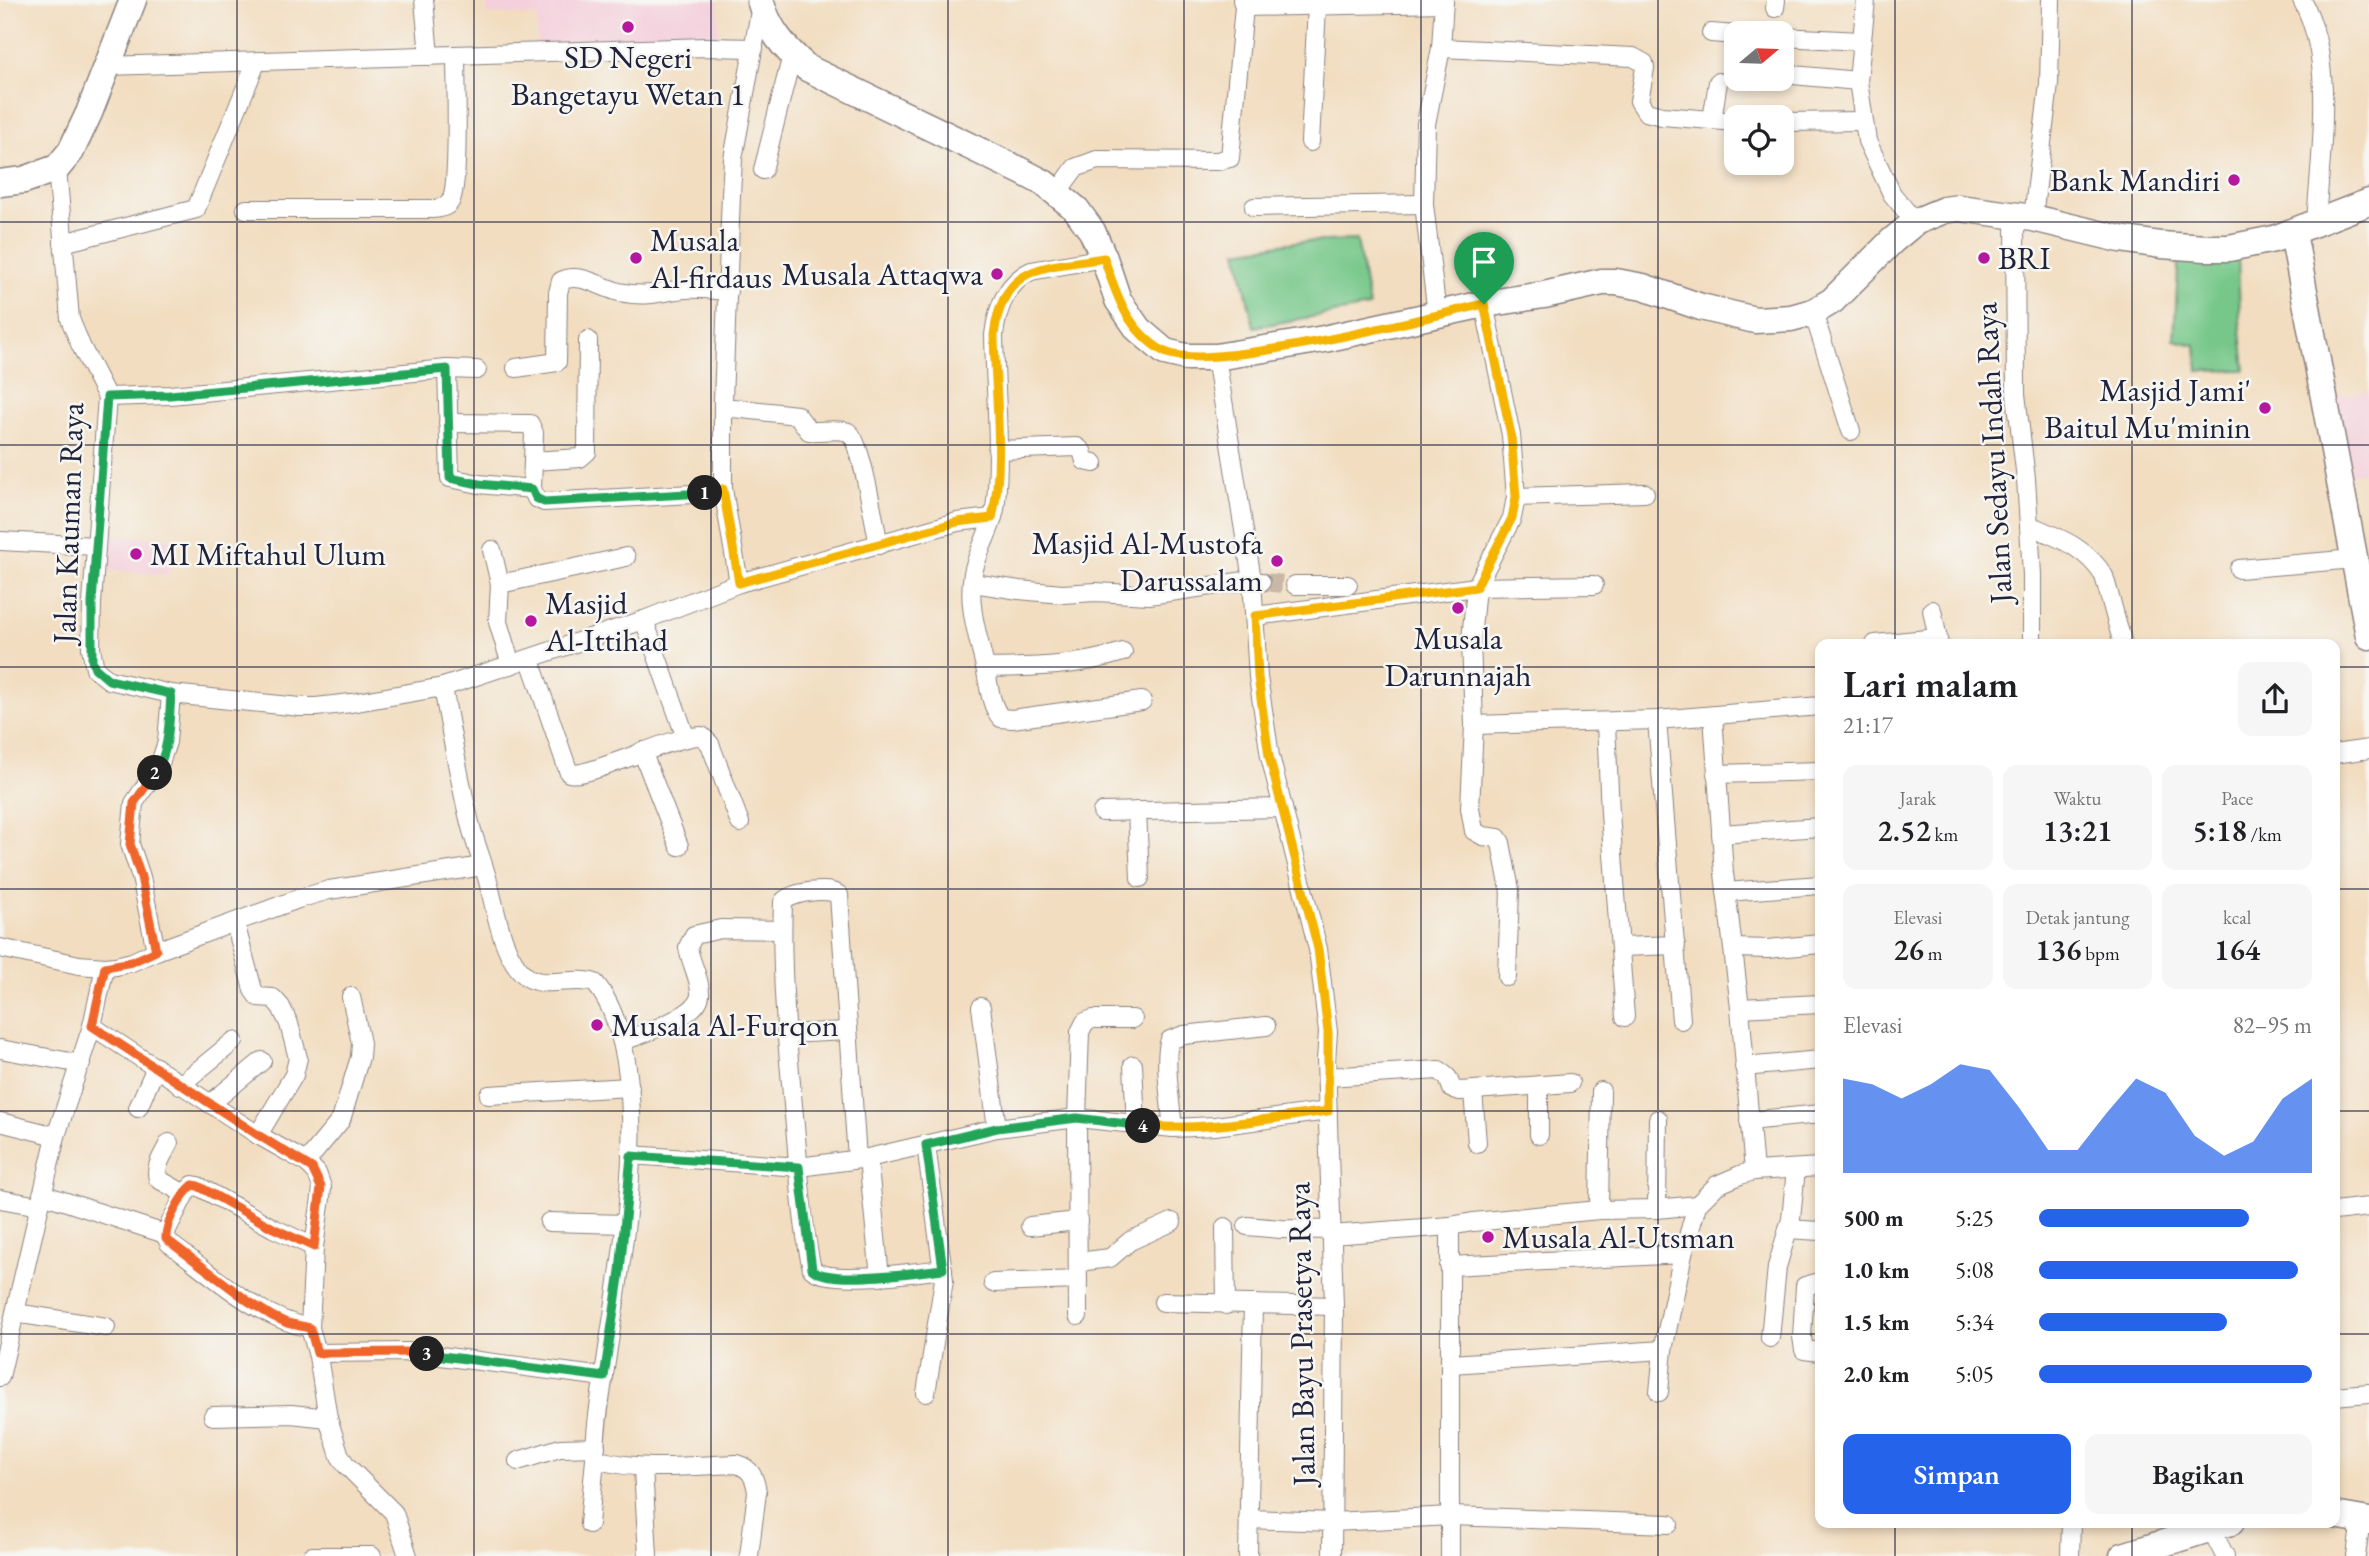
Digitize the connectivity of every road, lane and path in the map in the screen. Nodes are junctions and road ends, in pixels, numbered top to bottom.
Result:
1 (133, 0) edge
2 (424, 0) edge
3 (1866, 0) edge
4 (2051, 0) edge
5 (2302, 0) edge
6 (1444, 1) edge
7 (761, 2) edge
8 (1243, 4) edge
9 (1317, 6) junction
10 (1711, 33) dead end
11 (1724, 34) edge
12 (1794, 38) edge
13 (1861, 41) junction
14 (754, 48) junction
15 (1441, 48) junction
16 (456, 55) junction
17 (792, 55) junction
18 (429, 56) junction
19 (256, 63) junction
20 (107, 66) junction
21 (1794, 75) edge
22 (1858, 81) junction
23 (1718, 82) dead end
24 (1712, 120) junction
25 (1724, 121) edge
26 (1862, 121) junction
27 (1794, 122) edge
28 (1310, 142) dead end
29 (57, 168) junction
30 (762, 170) dead end
31 (0, 183) edge
32 (1057, 193) junction
33 (2369, 202) edge
34 (1424, 204) junction
35 (1254, 207) dead end
36 (246, 209) dead end
37 (2024, 217) junction
38 (1915, 222) junction
39 (2304, 228) junction
40 (63, 243) junction
41 (1104, 258) junction
42 (729, 291) junction
43 (1484, 304) junction
44 (1813, 312) junction
45 (1437, 315) junction
46 (588, 340) dead end
47 (1216, 357) junction
48 (516, 368) dead end
49 (447, 369) junction
50 (477, 370) dead end
51 (107, 397) junction
52 (723, 407) junction
53 (448, 423) junction
54 (1850, 431) dead end
55 (997, 450) junction
56 (533, 461) junction
57 (1094, 463) dead end
58 (532, 489) junction
59 (723, 489) junction
60 (1645, 493) dead end
61 (1516, 497) junction
62 (992, 518) junction
63 (2029, 525) junction
64 (0, 541) edge
65 (95, 545) junction
66 (879, 545) junction
67 (492, 550) dead end
68 (626, 557) dead end
69 (2239, 569) dead end
70 (2360, 571) edge
71 (1258, 581) junction
72 (739, 583) junction
73 (973, 583) junction
74 (500, 584) junction
75 (1295, 585) tunnel mouth
76 (1348, 585) dead end
77 (1594, 585) dead end
78 (1476, 587) junction
79 (1932, 610) dead end
80 (1255, 616) junction
81 (644, 620) junction
82 (2369, 636) edge
83 (1938, 639) edge
84 (2032, 639) edge
85 (2122, 639) edge
86 (1123, 652) dead end
87 (530, 660) junction
88 (511, 665) junction
89 (986, 668) junction
90 (443, 687) junction
91 (171, 694) junction
92 (1142, 701) dead end
93 (1815, 706) edge
94 (1713, 716) junction
95 (1657, 720) junction
96 (1606, 723) junction
97 (1474, 725) junction
98 (686, 738) junction
99 (2369, 749) edge
100 (642, 751) junction
101 (2340, 753) edge
102 (1815, 771) edge
103 (1716, 774) junction
104 (1283, 808) junction
105 (1137, 811) junction
106 (1102, 812) dead end
107 (740, 823) dead end
108 (1815, 827) edge
109 (1721, 834) junction
110 (680, 846) dead end
111 (483, 866) junction
112 (1140, 878) dead end
113 (1815, 886) edge
114 (1726, 892) junction
115 (234, 923) junction
116 (782, 930) junction
117 (1815, 944) edge
118 (1676, 945) junction
119 (1620, 947) junction
120 (0, 948) edge
121 (1734, 948) junction
122 (156, 951) junction
123 (105, 967) junction
124 (1507, 977) dead end
125 (351, 997) dead end
126 (1815, 1004) edge
127 (981, 1007) dead end
128 (1740, 1008) junction
129 (1625, 1017) dead end
130 (1133, 1019) dead end
131 (1681, 1020) dead end
132 (92, 1026) junction
133 (1266, 1026) dead end
134 (847, 1031) junction
135 (787, 1034) junction
136 (233, 1041) dead end
137 (622, 1041) junction
138 (0, 1049) edge
139 (1815, 1060) edge
140 (262, 1061) dead end
141 (80, 1064) junction
142 (1133, 1065) dead end
143 (1744, 1067) junction
144 (156, 1068) junction
145 (1327, 1077) junction
146 (1570, 1083) dead end
147 (180, 1085) junction
148 (1539, 1085) junction
149 (630, 1087) junction
150 (1473, 1091) junction
151 (1601, 1091) dead end
152 (489, 1095) dead end
153 (210, 1104) junction
154 (138, 1108) dead end
155 (1328, 1111) junction
156 (1815, 1114) edge
157 (1077, 1118) junction
158 (1658, 1119) dead end
159 (1749, 1121) junction
160 (0, 1122) edge
161 (1136, 1125) junction
162 (997, 1128) junction
163 (1173, 1128) junction
164 (258, 1135) junction
165 (1539, 1135) dead end
166 (56, 1136) junction
167 (169, 1143) dead end
168 (1477, 1143) dead end
169 (926, 1145) junction
170 (631, 1156) junction
171 (862, 1158) junction
172 (306, 1162) junction
173 (799, 1167) junction
174 (1815, 1167) edge
175 (1796, 1169) junction
176 (1754, 1171) junction
177 (185, 1194) junction
178 (0, 1199) edge
179 (40, 1200) junction
180 (1697, 1205) junction
181 (2369, 1207) edge
182 (1657, 1209) junction
183 (1599, 1210) junction
184 (2340, 1210) edge
185 (1078, 1221) junction
186 (549, 1222) dead end
187 (1172, 1222) dead end
188 (625, 1224) junction
189 (1030, 1226) dead end
190 (1247, 1226) dead end
191 (1450, 1226) junction
192 (1225, 1227) dead end
193 (1788, 1229) junction
194 (1815, 1231) edge
195 (1331, 1232) junction
196 (165, 1234) junction
197 (314, 1247) junction
198 (1683, 1254) junction
199 (1449, 1266) junction
200 (943, 1269) junction
201 (1078, 1271) junction
202 (880, 1277) junction
203 (993, 1283) dead end
204 (1815, 1283) edge
205 (1163, 1302) dead end
206 (1253, 1304) junction
207 (1226, 1305) junction
208 (1334, 1306) junction
209 (15, 1313) junction
210 (1078, 1316) dead end
211 (106, 1327) dead end
212 (310, 1328) junction
213 (1770, 1338) dead end
214 (1662, 1350) junction
215 (1815, 1351) edge
216 (317, 1353) junction
217 (1451, 1364) junction
218 (0, 1377) edge
219 (604, 1377) junction
220 (1659, 1392) dead end
221 (926, 1394) dead end
222 (2369, 1394) edge
223 (2340, 1396) edge
224 (213, 1416) dead end
225 (328, 1418) junction
226 (595, 1453) junction
227 (518, 1461) dead end
228 (643, 1468) junction
229 (1451, 1516) junction
230 (2340, 1517) edge
231 (1248, 1518) junction
232 (2365, 1520) edge
233 (1333, 1522) junction
234 (589, 1524) dead end
235 (1670, 1524) dead end
236 (2071, 1528) edge
237 (2214, 1528) edge
238 (2221, 1528) edge
239 (312, 1556) edge
240 (372, 1556) edge
241 (408, 1556) edge
242 (648, 1556) edge
243 (750, 1556) edge
244 (1248, 1556) edge
245 (1332, 1556) edge
246 (1450, 1556) edge
247 (2070, 1556) edge
248 (2123, 1556) edge
249 (2225, 1556) edge
250 (2356, 1556) edge

1 - 20 main road
2 - 18 street
3 - 13 street
4 - 37 street, Jalan Sedayu Indah Raya
5 - 39 street
6 - 9 street
6 - 15 street
7 - 14 street
7 - 17 main road
8 - 9 street
8 - 32 street
9 - 28 street
10 - 11 street
12 - 13 street
13 - 22 street
14 - 16 street
14 - 42 street
15 - 24 street
15 - 34 street
16 - 18 street
16 - 36 street
17 - 30 street
17 - 32 main road
18 - 19 street
19 - 20 street
19 - 40 street
20 - 29 main road
21 - 22 street
22 - 26 street
23 - 24 street
24 - 25 street
26 - 27 street
26 - 38 street
29 - 31 main road
29 - 40 street, Jalan Kauman Raya
32 - 41 main road
33 - 39 main road
34 - 35 street
34 - 45 street
37 - 38 main road
37 - 39 main road
37 - 63 street, Jalan Sedayu Indah Raya
38 - 44 main road
39 - 70 main road
40 - 51 street, Jalan Kauman Raya
41 - 47 main road
41 - 55 street
42 - 48 street
42 - 52 street
43 - 44 main road
43 - 45 main road
43 - 61 street
44 - 54 street
45 - 47 main road
46 - 56 street
47 - 71 street, Jalan Bayu Prasetya Raya
49 - 50 street
49 - 51 street
49 - 53 street
51 - 65 street, Jalan Kauman Raya
52 - 59 street
52 - 66 street
53 - 56 street
53 - 58 street
55 - 57 street
55 - 62 street
56 - 58 street
58 - 59 street
59 - 72 street
60 - 61 street
61 - 78 street
62 - 66 street, Jalan Kauman Raya
62 - 73 street
63 - 84 street, Jalan Sedayu Indah Raya
63 - 85 street
64 - 65 street
65 - 91 street, Jalan Kauman Raya
66 - 72 street, Jalan Kauman Raya
67 - 74 street
68 - 74 street
69 - 70 street
70 - 82 main road
71 - 73 street
71 - 80 street, Jalan Bayu Prasetya Raya
72 - 81 street, Jalan Kauman Raya
73 - 89 street
74 - 88 street
75 - 76 street
77 - 78 street
78 - 80 street
78 - 97 street
79 - 83 street
80 - 104 street, Jalan Bayu Prasetya Raya
81 - 87 street, Jalan Kauman Raya
81 - 98 street
86 - 89 street
87 - 88 street, Jalan Kauman Raya
87 - 100 street
88 - 90 street, Jalan Kauman Raya
89 - 92 street
90 - 91 street, Jalan Kauman Raya
90 - 111 street
91 - 122 street
93 - 94 street
94 - 95 street
94 - 103 street
95 - 96 street
95 - 118 street
96 - 97 street
96 - 119 street
97 - 124 street
98 - 100 street
98 - 107 street
99 - 101 street
100 - 110 street
102 - 103 street
103 - 109 street
104 - 105 street
104 - 145 street, Jalan Bayu Prasetya Raya
105 - 106 street
105 - 112 street
108 - 109 street
109 - 114 street
111 - 115 street
111 - 137 street
113 - 114 street
114 - 121 street
115 - 122 street
115 - 164 street
116 - 134 street
116 - 135 street
116 - 137 street
117 - 121 street
118 - 119 street
118 - 131 street
119 - 129 street
120 - 123 street
121 - 128 street
122 - 123 street
123 - 132 street
125 - 172 street
126 - 128 street
127 - 162 street
128 - 143 street
130 - 157 street
132 - 141 street
132 - 144 street
133 - 163 street
134 - 135 street
134 - 171 street
135 - 173 street
136 - 147 street
137 - 149 street
138 - 141 street
139 - 143 street
140 - 153 street
141 - 166 street
142 - 161 street
143 - 159 street
144 - 147 street
144 - 154 street
145 - 150 street
145 - 155 street, Jalan Bayu Prasetya Raya
146 - 148 street
147 - 153 street
148 - 150 street
148 - 165 street
149 - 152 street
149 - 170 street
150 - 168 street
151 - 183 street
153 - 164 street
155 - 163 street
155 - 195 street, Jalan Bayu Prasetya Raya
156 - 159 street
157 - 161 street
157 - 162 street
157 - 185 street
158 - 182 street
159 - 176 street
160 - 166 street
161 - 163 street
162 - 169 street
164 - 172 street
166 - 179 street
167 - 177 street
169 - 171 street
169 - 200 street
170 - 173 street
170 - 188 street
171 - 173 street
171 - 202 street
172 - 197 street
173 - 202 street
174 - 175 street
175 - 176 street
175 - 193 street
176 - 180 street
177 - 196 street
177 - 197 street
178 - 179 street
179 - 196 street
179 - 209 street
180 - 182 street
180 - 198 street
181 - 184 street
182 - 183 street
183 - 191 street
185 - 189 street
185 - 201 street
186 - 188 street
187 - 201 street
188 - 219 street
190 - 195 street
191 - 195 street
191 - 199 street
192 - 207 street
193 - 194 street
193 - 213 street
195 - 208 street, Jalan Bayu Prasetya Raya
196 - 212 street
197 - 212 street
198 - 199 street
198 - 214 street
199 - 217 street
200 - 202 street
200 - 221 street
201 - 203 street
201 - 210 street
204 - 215 street
205 - 207 street
206 - 207 street
206 - 208 street
206 - 231 street
208 - 233 street, Jalan Bayu Prasetya Raya
209 - 211 street
209 - 218 street
212 - 216 street
214 - 217 street
214 - 220 street
216 - 219 street
216 - 225 street
217 - 229 street
219 - 226 street
222 - 223 street
224 - 225 street
225 - 241 street
226 - 227 street
226 - 228 street
226 - 234 street
228 - 242 street
228 - 243 street
229 - 233 street
229 - 235 street
229 - 246 street
230 - 232 main road
231 - 233 street
231 - 244 street
232 - 250 street
233 - 245 street, Jalan Bayu Prasetya Raya
236 - 247 street
237 - 248 main road
238 - 249 street
239 - 240 street

